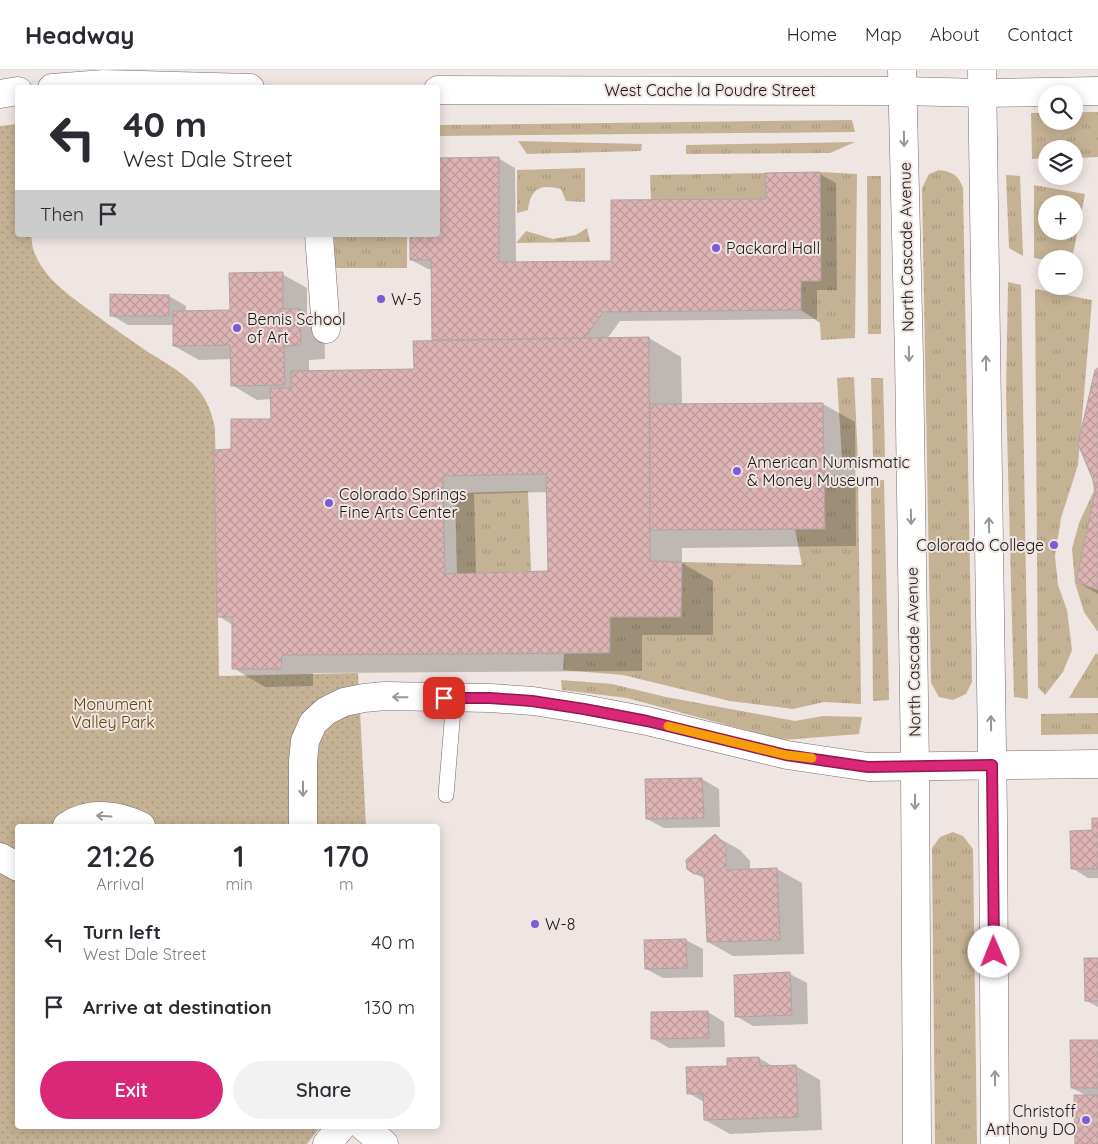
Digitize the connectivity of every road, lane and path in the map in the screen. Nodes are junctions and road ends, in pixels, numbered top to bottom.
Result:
1 (902, 80) edge
2 (982, 81) edge
3 (91, 85) edge
4 (140, 85) edge
5 (440, 90) edge
6 (1098, 91) edge
7 (15, 92) edge
8 (0, 94) edge
9 (319, 237) edge
10 (326, 329) dead end
11 (454, 698) junction
12 (1098, 764) edge
13 (992, 765) junction
14 (915, 767) junction
15 (446, 795) dead end
16 (70, 824) edge
17 (134, 824) edge
18 (303, 824) edge
19 (0, 857) edge
20 (15, 865) edge
21 (340, 1129) edge
22 (366, 1129) edge
23 (327, 1144) edge
24 (384, 1144) edge
25 (917, 1144) edge
26 (995, 1144) edge

1 - 2 main road, West Cache la Poudre Street
1 - 5 main road, West Cache la Poudre Street
1 -> 14 main road, North Cascade Avenue
2 - 6 main road, West Cache la Poudre Street
13 -> 2 main road
3 - 4 main road
7 - 8 main road
9 - 10 main road
11 - 14 main road
11 - 15 lane
11 -> 18 main road
12 - 13 main road
13 - 14 main road
26 -> 13 main road
14 -> 25 main road, North Cascade Avenue
17 -> 16 main road
19 - 20 main road
21 - 23 main road
22 - 24 main road

